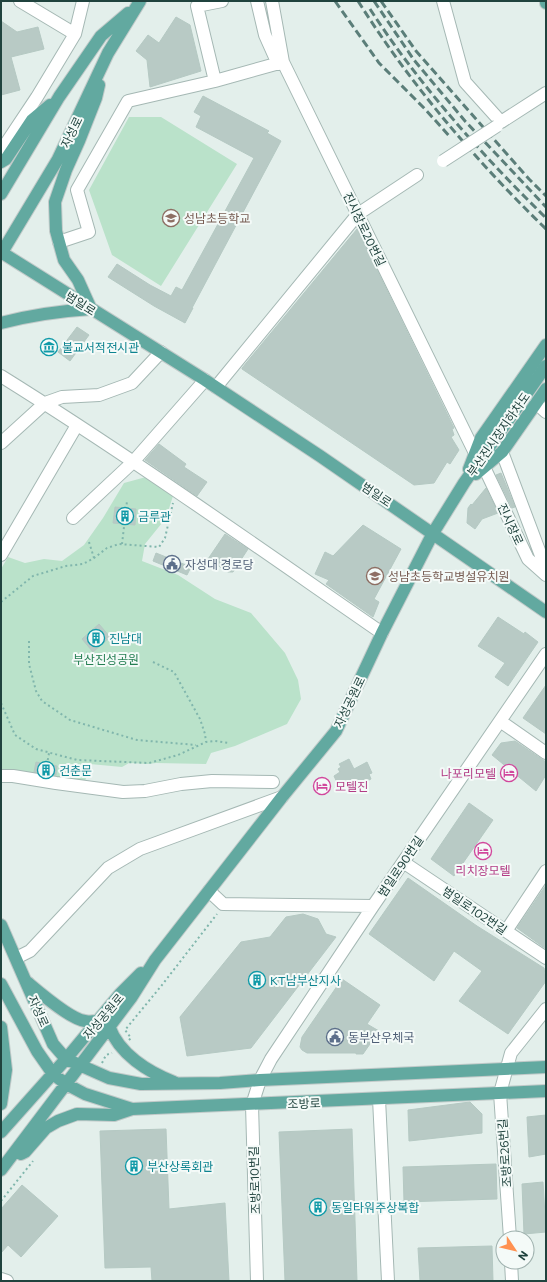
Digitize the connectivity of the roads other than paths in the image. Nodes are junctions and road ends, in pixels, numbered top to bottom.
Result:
1 (20, 1) edge
2 (83, 1) edge
3 (222, 1) edge
4 (257, 1) edge
5 (272, 1) edge
6 (443, 1) edge
7 (138, 3) edge
8 (75, 34) junction
9 (108, 53) junction
10 (280, 63) junction
11 (215, 81) junction
12 (546, 93) edge
13 (58, 97) junction
14 (497, 126) dead end
15 (1, 151) edge
16 (443, 160) dead end
17 (1, 162) edge
18 (418, 175) dead end
19 (1, 194) edge
20 (358, 214) junction
21 (59, 242) junction
22 (1, 253) edge
23 (91, 309) junction
24 (1, 324) edge
25 (546, 345) edge
26 (161, 352) junction
27 (546, 366) edge
28 (1, 376) edge
29 (205, 380) junction
30 (216, 387) junction
31 (546, 389) edge
32 (45, 403) junction
33 (536, 403) junction
34 (546, 412) edge
35 (76, 425) junction
36 (1, 443) edge
37 (502, 452) junction
38 (475, 453) junction
39 (133, 462) junction
40 (484, 467) junction
41 (464, 483) junction
42 (73, 518) dead end
43 (433, 533) junction
44 (1, 554) edge
45 (546, 569) edge
46 (546, 575) edge
47 (546, 612) edge
48 (382, 633) junction
49 (546, 654) edge
50 (500, 721) junction
51 (546, 753) edge
52 (1, 776) edge
53 (273, 782) dead end
54 (282, 797) junction
55 (403, 862) junction
56 (546, 871) edge
57 (208, 892) junction
58 (373, 906) junction
59 (1, 925) edge
60 (506, 930) junction
61 (16, 958) junction
62 (546, 958) edge
63 (155, 960) junction
64 (26, 981) junction
65 (1, 984) edge
66 (546, 1008) edge
67 (97, 1021) junction
68 (109, 1026) junction
69 (1, 1028) edge
70 (66, 1059) junction
71 (80, 1065) junction
72 (546, 1067) edge
73 (506, 1069) junction
74 (53, 1074) junction
75 (260, 1080) junction
76 (66, 1084) junction
77 (179, 1084) junction
78 (546, 1091) edge
79 (500, 1093) junction
80 (379, 1099) junction
81 (1, 1104) edge
82 (252, 1105) junction
83 (132, 1110) junction
84 (1, 1132) edge
85 (4, 1166) edge
86 (509, 1230) edge
87 (511, 1270) edge
88 (1, 1279) edge
89 (7, 1281) edge
90 (257, 1281) edge
91 (388, 1281) edge
92 (512, 1281) edge

1 - 8 street
2 - 8 street
3 - 11 street
4 - 10 street
5 - 10 street, 진시장로20번길
6 - 12 street
7 - 9 main road, 자성로
7 - 13 main road, 자성로
8 - 15 street
9 - 21 main road
9 - 22 main road, 자성로
10 - 11 street
10 - 20 street, 진시장로20번길
11 - 21 street
13 - 17 main road
13 - 19 main road, 자성로
14 - 16 street, bridge
18 - 20 street
20 - 30 street
20 - 38 street, 진시장로20번길
21 - 23 main road
22 - 23 main road, 범일로
23 - 24 main road
23 - 26 main road, 범일로
25 - 38 main road
26 - 29 main road, 범일로
26 - 32 street
27 - 41 main road, 부산진시장지하차도
28 - 32 street
29 - 30 main road, 범일로
29 - 39 street
30 - 43 main road, 범일로
31 - 33 main road
32 - 35 street
32 - 36 street
33 - 34 street
33 - 37 main road
35 - 39 street
35 - 44 street
37 - 40 main road
37 - 45 street
38 - 41 main road
39 - 42 street
39 - 48 street
40 - 41 main road
40 - 46 street, 진시장로
41 - 43 main road
43 - 47 main road, 범일로
43 - 48 main road, 자성공원로
48 - 54 main road, 자성공원로
49 - 50 street, 범일로90번길
50 - 51 street
50 - 55 street, 범일로90번길
52 - 53 street
54 - 57 main road, 자성공원로
54 - 61 street
55 - 58 street, 범일로90번길
55 - 60 street, 범일로102번길
56 - 60 street
57 - 58 street
57 - 63 main road, 자성공원로
58 - 75 street, 범일로90번길
59 - 61 main road, 자성로
60 - 62 street, 범일로102번길
61 - 64 main road, 자성로
63 - 67 main road, 자성공원로
63 - 68 main road, 자성공원로
64 - 67 main road
64 - 70 main road, 자성로
65 - 74 main road, 자성로
66 - 73 street
67 - 70 main road, 자성공원로
68 - 71 main road, 자성공원로
68 - 77 main road
69 - 81 main road
70 - 71 main road, 자성로
70 - 74 main road, 자성공원로
71 - 76 main road
71 - 77 main road, 조방로
72 - 73 main road, 조방로
73 - 75 main road, 조방로
73 - 79 street, 조방로26번길
74 - 76 main road, 자성로
74 - 84 main road
75 - 77 main road, 조방로
75 - 82 street, 조방로10번길
76 - 83 main road, 조방로
76 - 85 main road
78 - 79 main road, 조방로
79 - 80 main road, 조방로
79 - 86 street, 조방로26번길
80 - 82 main road, 조방로
80 - 91 street
82 - 83 main road, 조방로
82 - 90 street, 조방로10번길
83 - 85 main road
87 - 92 street
88 - 89 street

